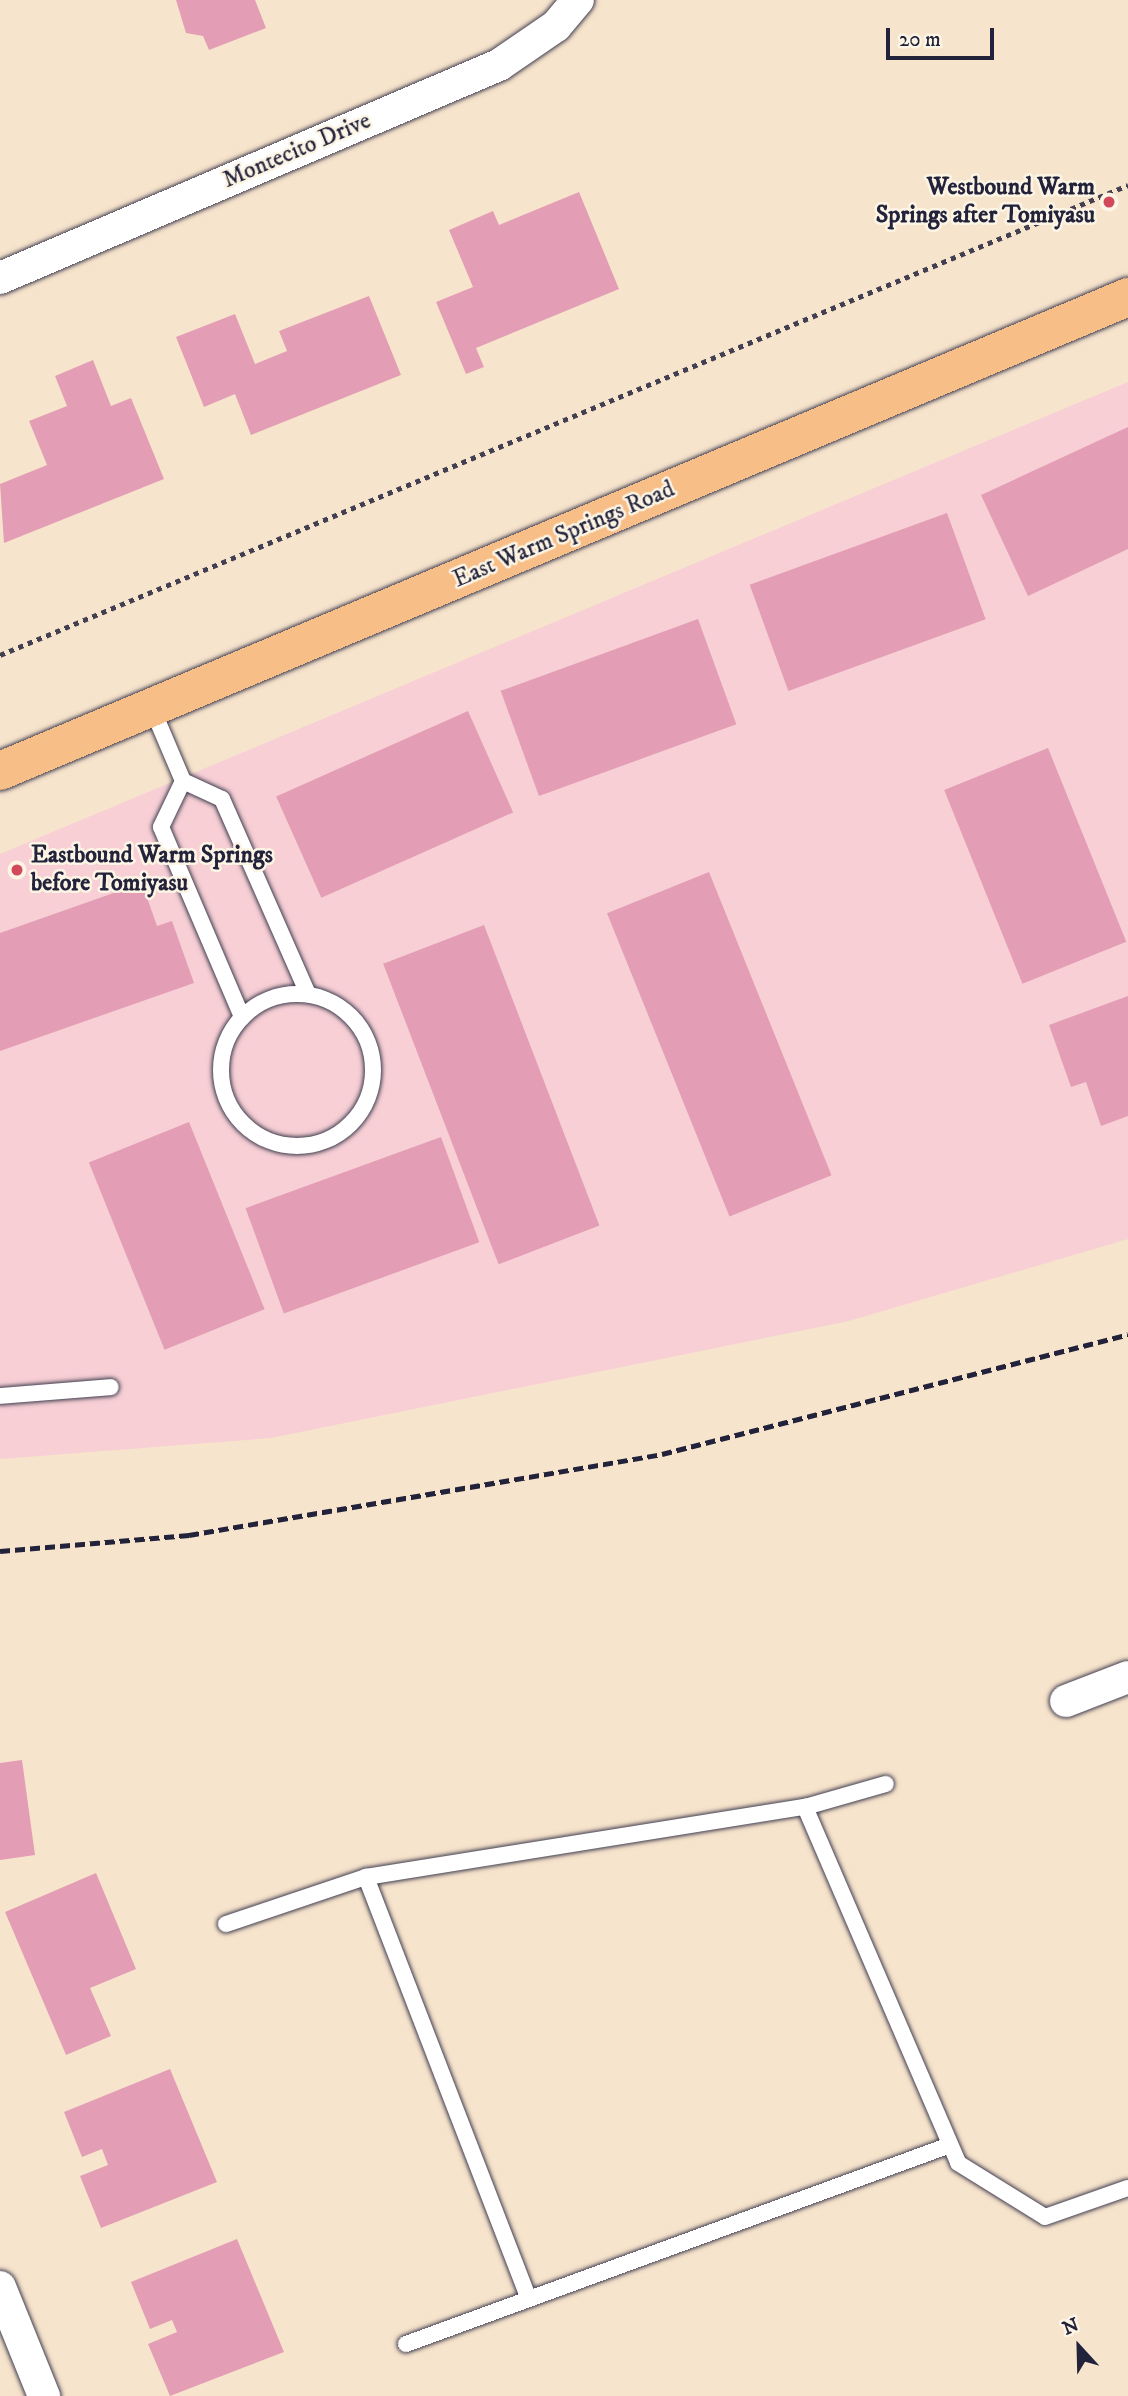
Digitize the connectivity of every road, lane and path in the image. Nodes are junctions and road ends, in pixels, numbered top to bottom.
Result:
1 (578, 0) edge
2 (1128, 186) edge
3 (0, 278) edge
4 (1128, 297) edge
5 (0, 655) edge
6 (152, 708) junction
7 (0, 771) edge
8 (183, 781) junction
9 (308, 994) junction
10 (242, 1017) junction
11 (111, 1387) dead end
12 (0, 1396) edge
13 (1128, 1677) edge
14 (1066, 1701) dead end
15 (886, 1784) dead end
16 (805, 1807) junction
17 (366, 1877) junction
18 (226, 1924) dead end
19 (950, 2145) junction
20 (1128, 2188) edge
21 (0, 2287) edge
22 (529, 2299) junction
23 (407, 2344) dead end
24 (44, 2396) edge

1 - 3 street, Montecito Drive
2 - 5 path
4 - 6 main road, East Warm Springs Road
6 - 7 main road, East Warm Springs Road
6 - 8 lane
8 - 9 lane
8 - 10 lane
9 - 10 lane
9 - 10 lane
11 - 12 lane
13 - 14 street
15 - 16 lane
16 - 17 lane
16 - 19 lane
17 - 18 lane
17 - 22 lane
19 - 20 lane
19 - 22 lane
21 - 24 street
22 - 23 lane

